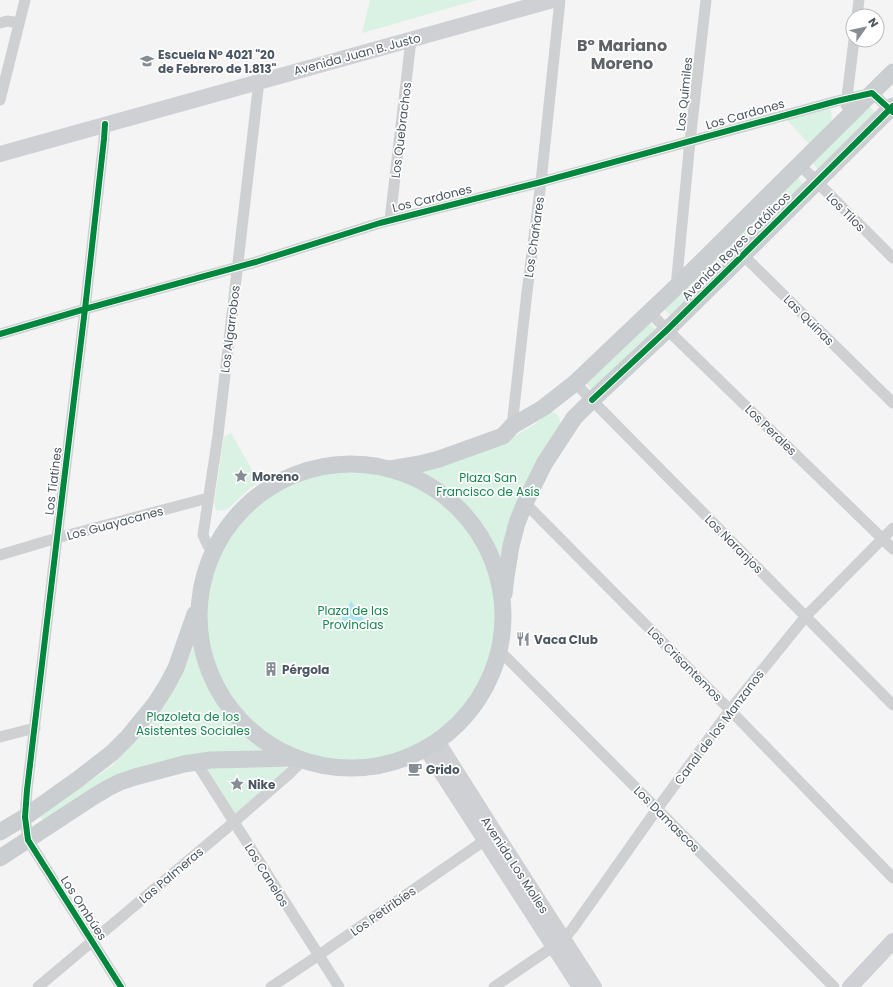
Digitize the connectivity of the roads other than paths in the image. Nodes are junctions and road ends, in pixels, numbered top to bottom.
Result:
1 (25, 0) edge
2 (553, 0) edge
3 (560, 0) edge
4 (706, 0) edge
5 (0, 23) edge
6 (19, 23) junction
7 (411, 40) junction
8 (853, 48) edge
9 (893, 72) edge
10 (260, 81) junction
11 (872, 93) junction
12 (847, 98) junction
13 (0, 100) edge
14 (892, 109) edge
15 (844, 120) junction
16 (105, 124) junction
17 (690, 141) junction
18 (0, 154) edge
19 (800, 165) junction
20 (541, 182) junction
21 (816, 182) junction
22 (390, 220) junction
23 (724, 238) junction
24 (744, 255) junction
25 (893, 258) edge
26 (238, 266) junction
27 (676, 287) junction
28 (85, 309) junction
29 (649, 312) junction
30 (667, 330) junction
31 (0, 334) edge
32 (575, 383) junction
33 (592, 400) junction
34 (893, 403) edge
35 (512, 426) junction
36 (356, 462) junction
37 (390, 469) junction
38 (208, 498) junction
39 (525, 503) junction
40 (893, 528) edge
41 (57, 538) junction
42 (883, 538) junction
43 (214, 549) junction
44 (893, 549) edge
45 (0, 555) edge
46 (504, 604) junction
47 (196, 610) junction
48 (806, 616) junction
49 (500, 651) junction
50 (893, 705) edge
51 (730, 710) junction
52 (35, 728) junction
53 (0, 737) edge
54 (433, 746) junction
55 (300, 759) junction
56 (196, 762) junction
57 (658, 809) junction
58 (25, 817) junction
59 (234, 822) junction
60 (0, 832) edge
61 (490, 837) junction
62 (28, 840) junction
63 (0, 858) edge
64 (893, 878) edge
65 (92, 941) junction
66 (893, 941) edge
67 (558, 943) junction
68 (318, 955) junction
69 (38, 987) edge
70 (121, 987) edge
71 (271, 987) edge
72 (339, 987) edge
73 (494, 987) edge
74 (580, 987) edge
75 (594, 987) edge
76 (834, 987) edge
77 (850, 987) edge

1 - 6 street
2 - 7 street, Avenida Juan B. Justo
3 - 20 street, Los Chañares
4 - 17 street, Los Quimiles
5 - 6 street
6 - 13 street
7 - 10 street, Avenida Juan B. Justo
7 - 22 street, Los Quebrachos
8 - 12 street
9 - 11 main road, Avenida Reyes Católicos
10 - 16 street, Avenida Juan B. Justo
10 - 26 street, Los Algarrobos
11 - 12 street, Los Cardones
11 - 14 street
11 - 15 main road, Avenida Reyes Católicos
12 - 15 street
12 - 17 street, Los Cardones
14 - 21 main road, Avenida Reyes Católicos
15 - 19 main road, Avenida Reyes Católicos
16 - 18 street, Avenida Juan B. Justo
16 - 28 street, Los Tiatines
17 - 20 street, Los Cardones
17 - 27 street, Los Quimiles
19 - 21 street, Los Tilos
19 - 23 main road, Avenida Reyes Católicos
20 - 22 street, Los Cardones
20 - 35 street, Los Chañares
21 - 24 main road, Avenida Reyes Católicos
21 - 25 street, Los Tilos
22 - 26 street, Los Cardones
23 - 24 street, Las Quinas
23 - 27 main road, Avenida Reyes Católicos
24 - 30 main road, Avenida Reyes Católicos
24 - 34 street, Las Quinas
26 - 28 street, Los Cardones
26 - 38 street, Los Algarrobos
27 - 29 main road, Avenida Reyes Católicos
28 - 31 street, Los Cardones
28 - 41 street, Los Tiatines
29 - 30 street, Los Perales
29 - 32 main road, Avenida Reyes Católicos
30 - 33 main road, Avenida Reyes Católicos
30 - 42 street, Los Perales
32 - 33 street, Los Naranjos
32 - 35 main road, Avenida Reyes Católicos
33 - 39 main road, Avenida Reyes Católicos
33 - 48 street, Los Naranjos
35 - 36 main road, Avenida Reyes Católicos
35 - 37 main road, Avenida Reyes Católicos
36 - 37 main road
36 - 43 main road, Avenida Reyes Católicos
37 - 46 main road
38 - 41 street, Los Guayacanes
38 - 43 street, Los Algarrobos
39 - 46 main road, Avenida Reyes Católicos
39 - 51 street, Los Crisantemos
40 - 42 street, Canal de los Manzanos
41 - 45 street, Los Guayacanes
41 - 52 street, Los Tiatines
42 - 44 street, Los Perales
42 - 48 street, Canal de los Manzanos
43 - 47 main road, Avenida Reyes Católicos
46 - 49 main road, Avenida Reyes Católicos
47 - 55 main road
47 - 58 main road
48 - 50 street, Los Naranjos
48 - 51 street, Canal de los Manzanos
49 - 54 main road, Avenida Reyes Católicos
49 - 57 street, Los Damascos
51 - 57 street, Canal de los Manzanos
51 - 64 street, Los Crisantemos
52 - 53 street
52 - 58 street, Los Tiatines
54 - 55 main road, Avenida Reyes Católicos
54 - 61 street, Avenida Los Molles
55 - 56 main road
55 - 59 street, Las Palmeras
56 - 59 street, Los Canelos
56 - 62 main road
57 - 67 street, Canal de los Manzanos
57 - 76 street, Los Damascos
58 - 60 main road
58 - 62 street, Los Tiatines
59 - 65 street, Las Palmeras
59 - 68 street, Los Canelos
61 - 67 street, Avenida Los Molles
61 - 68 street, Los Petiribíes
62 - 63 main road
62 - 65 street, Los Ombúes
65 - 69 street, Las Palmeras
65 - 70 street, Los Ombúes
66 - 77 street
67 - 73 street, Canal de los Manzanos
67 - 74 street, Avenida Los Molles
67 - 75 street, Avenida Los Molles
68 - 71 street, Los Petiribíes
68 - 72 street, Los Canelos

